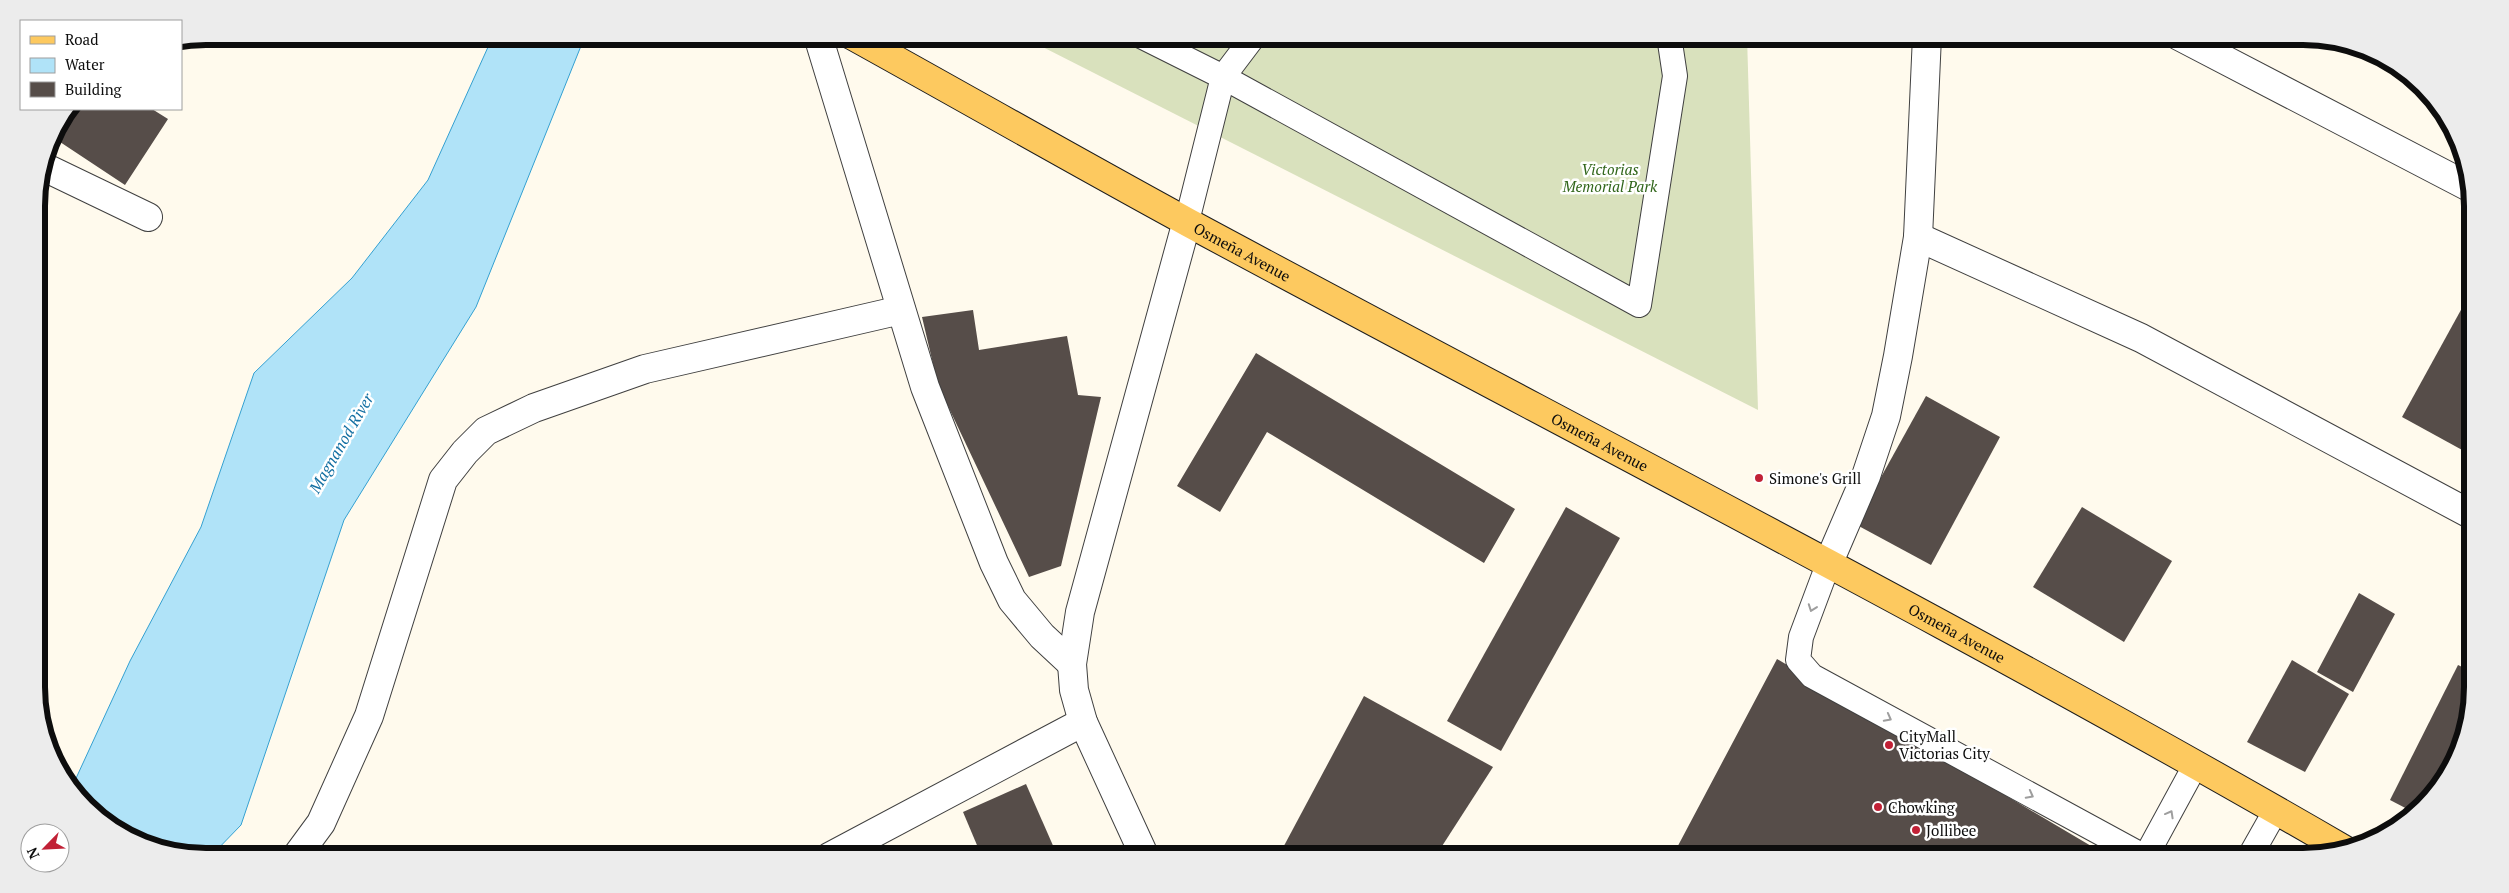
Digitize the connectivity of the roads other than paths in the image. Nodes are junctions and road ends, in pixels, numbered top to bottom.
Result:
1 (821, 45) edge
2 (869, 45) edge
3 (1159, 45) edge
4 (1247, 45) edge
5 (1670, 45) edge
6 (1927, 45) edge
7 (2196, 45) edge
8 (1223, 78) junction
9 (49, 169) edge
10 (2463, 184) edge
11 (148, 217) dead end
12 (1187, 221) junction
13 (1918, 237) junction
14 (901, 310) junction
15 (2464, 511) edge
16 (1829, 562) junction
17 (1072, 664) junction
18 (1083, 722) junction
19 (2196, 764) junction
20 (2276, 810) junction
21 (2336, 845) edge
22 (303, 848) edge
23 (850, 848) edge
24 (1141, 848) edge
25 (2130, 848) edge
26 (2149, 848) edge
27 (2255, 848) edge

1 - 14 street
2 - 12 main road, Osmeña Avenue
3 - 8 lane
4 - 8 lane
5 - 8 lane
6 - 13 street
7 - 10 street
8 - 12 lane
9 - 11 street
12 - 16 main road, Osmeña Avenue
12 - 17 street
13 - 15 street
13 - 16 street
14 - 17 street
14 - 22 street
16 - 19 main road, Osmeña Avenue
16 -> 25 lane
17 - 18 street
18 - 23 street
18 - 24 street
19 - 20 main road, Osmeña Avenue
26 -> 19 lane
20 - 21 main road, Osmeña Avenue
20 - 27 lane

